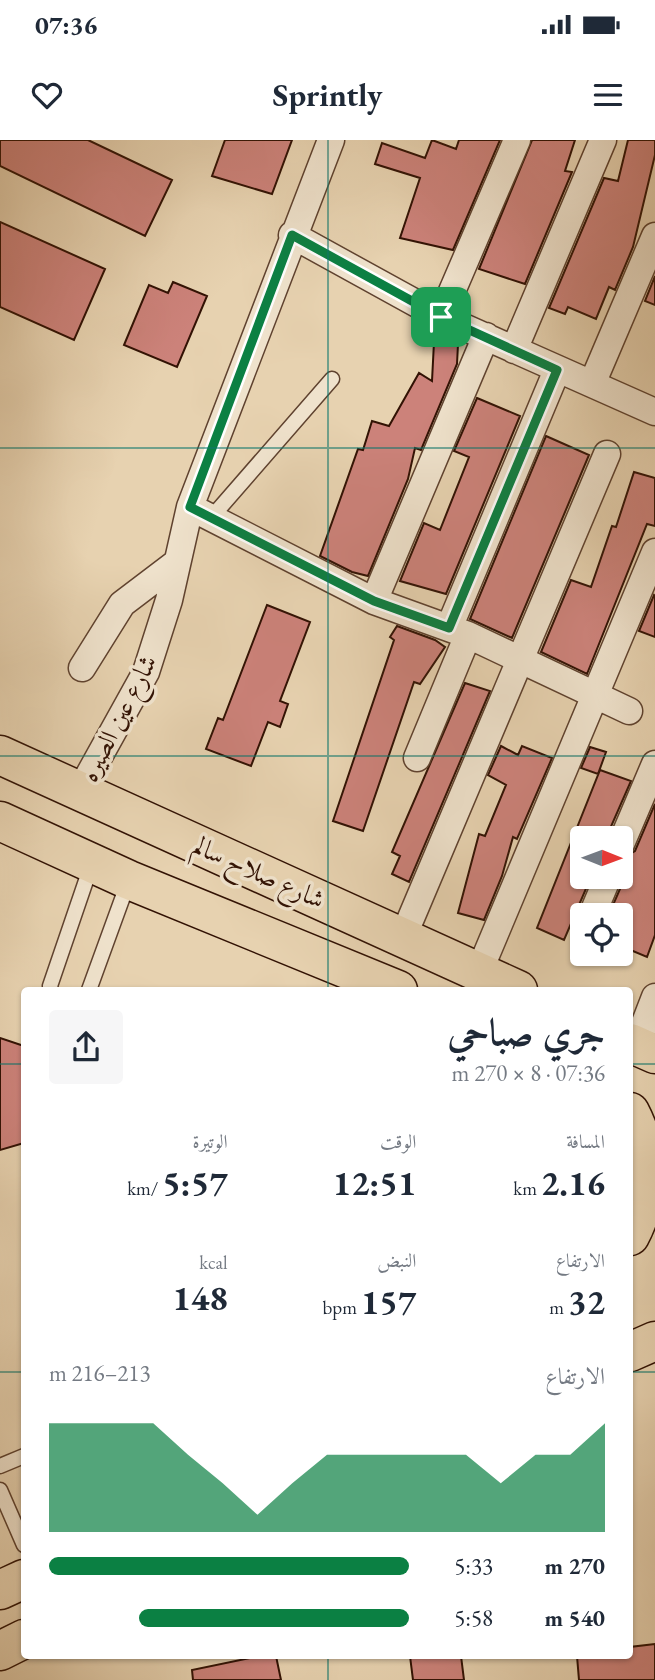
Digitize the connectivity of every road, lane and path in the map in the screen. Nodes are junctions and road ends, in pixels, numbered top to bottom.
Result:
1 (331, 140) edge
2 (517, 140) edge
3 (603, 140) edge
4 (292, 235) junction
5 (655, 236) edge
6 (441, 317) junction
7 (486, 336) junction
8 (514, 350) junction
9 (557, 370) junction
10 (331, 379) dead end
11 (592, 384) junction
12 (655, 412) edge
13 (607, 454) dead end
14 (200, 513) junction
15 (655, 552) edge
16 (176, 563) junction
17 (374, 601) junction
18 (459, 631) junction
19 (519, 657) junction
20 (82, 668) dead end
21 (596, 695) junction
22 (629, 711) dead end
23 (0, 755) edge
24 (417, 758) dead end
25 (655, 764) edge
26 (80, 791) junction
27 (0, 821) edge
28 (629, 826) edge
29 (92, 863) junction
30 (129, 880) junction
31 (403, 937) junction
32 (478, 972) junction
33 (50, 987) edge
34 (90, 987) edge
35 (391, 987) edge
36 (510, 987) edge
37 (655, 998) edge
38 (640, 1048) edge
39 (633, 1091) edge
40 (655, 1102) edge
41 (633, 1120) edge
42 (633, 1229) edge
43 (655, 1235) edge
44 (633, 1243) edge
45 (655, 1341) edge
46 (633, 1351) edge
47 (21, 1457) edge
48 (0, 1466) edge
49 (0, 1489) edge
50 (21, 1538) edge
51 (21, 1580) edge
52 (0, 1590) edge
53 (21, 1640) edge
54 (0, 1651) edge

1 - 4 street, شارع عين الصيره
2 - 6 street
3 - 8 street
4 - 6 street
4 - 14 street, شارع عين الصيره
5 - 11 street
6 - 7 street
7 - 8 street
7 - 17 street
8 - 9 street
9 - 11 street
9 - 18 street
10 - 14 lane
11 - 12 street
13 - 19 street
14 - 16 street, شارع عين الصيره
14 - 17 street
15 - 21 street
16 - 20 street, شارع عين الصيره
16 - 26 street, شارع عين الصيره
17 - 18 street
18 - 19 street
18 - 24 street
19 - 21 street
19 - 31 street
21 - 22 street
21 - 32 street
23 - 26 main road, شارع صلاح سالم
25 - 28 street
26 - 31 main road, شارع صلاح سالم
27 - 29 main road, شارع صلاح سالم
29 - 30 main road, شارع صلاح سالم
29 - 33 lane
30 - 34 lane
30 - 35 main road, شارع صلاح سالم
31 - 32 main road, شارع صلاح سالم
32 - 36 main road, شارع صلاح سالم
37 - 38 street
39 - 40 main road
41 - 42 main road
43 - 44 main road
45 - 46 main road
47 - 48 lane
49 - 50 lane
51 - 52 main road
53 - 54 main road

